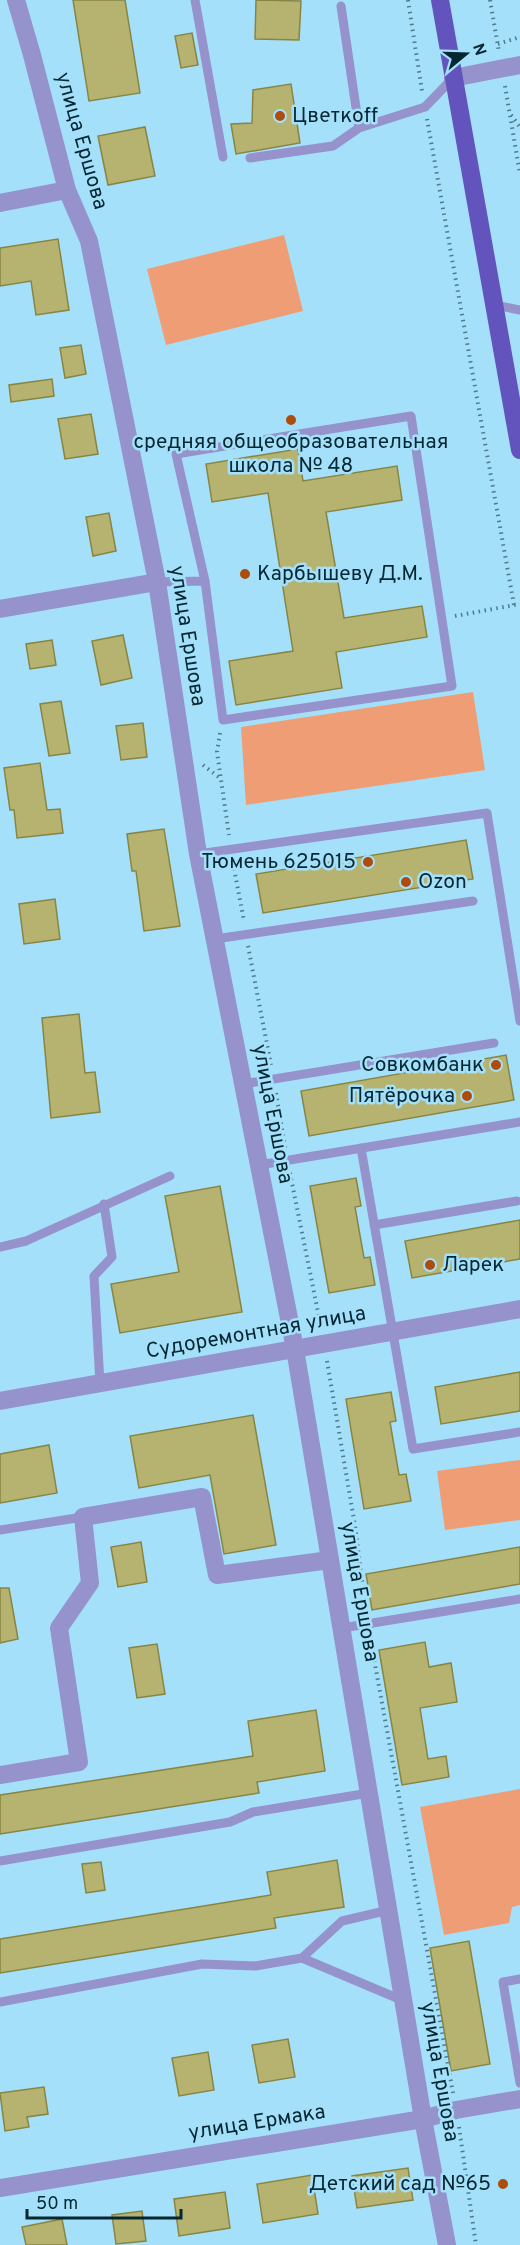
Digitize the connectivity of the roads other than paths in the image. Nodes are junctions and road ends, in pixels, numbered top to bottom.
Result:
1 (16, 0) edge
2 (195, 0) edge
3 (440, 0) edge
4 (340, 6) dead end
5 (520, 65) edge
6 (453, 78) junction
7 (358, 128) junction
8 (223, 157) dead end
9 (250, 158) dead end
10 (67, 190) junction
11 (0, 203) edge
12 (495, 305) junction
13 (520, 310) edge
14 (520, 450) edge
15 (205, 581) junction
16 (157, 582) junction
17 (0, 609) edge
18 (198, 854) junction
19 (473, 901) dead end
20 (214, 939) junction
21 (520, 1021) edge
22 (494, 1043) dead end
23 (243, 1084) junction
24 (520, 1122) edge
25 (361, 1148) junction
26 (259, 1165) junction
27 (170, 1176) dead end
28 (517, 1201) dead end
29 (105, 1204) junction
30 (374, 1226) junction
31 (0, 1246) edge
32 (520, 1309) edge
33 (393, 1331) junction
34 (295, 1349) junction
35 (100, 1384) junction
36 (0, 1401) edge
37 (520, 1432) edge
38 (83, 1517) junction
39 (0, 1530) edge
40 (330, 1560) junction
41 (520, 1599) edge
42 (342, 1628) junction
43 (0, 1775) edge
44 (369, 1793) junction
45 (0, 1861) edge
46 (389, 1910) junction
47 (302, 1958) junction
48 (520, 1979) edge
49 (404, 2001) junction
50 (0, 2002) edge
51 (520, 2021) edge
52 (510, 2023) junction
53 (520, 2083) edge
54 (520, 2099) edge
55 (423, 2119) junction
56 (0, 2188) edge
57 (447, 2245) edge

1 - 10 street, улица Ершова
2 - 8 lane
3 - 6 main road
4 - 7 lane
5 - 6 street
6 - 7 lane
6 - 12 main road
7 - 9 lane
10 - 11 street
10 - 16 street, улица Ершова
12 - 13 lane
12 - 14 main road
15 - 15 lane
15 - 16 lane
16 - 17 street
16 - 18 street, улица Ершова
18 - 20 street, улица Ершова
18 - 21 lane
19 - 20 lane
20 - 23 street, улица Ершова
22 - 23 lane
23 - 26 street, улица Ершова
24 - 25 lane
25 - 26 lane
25 - 30 lane
26 - 34 street, улица Ершова
27 - 29 lane
28 - 30 lane
29 - 31 lane
29 - 35 lane
30 - 33 lane
32 - 33 street, Судоремонтная улица
33 - 34 street, Судоремонтная улица
33 - 37 lane
34 - 35 street, Судоремонтная улица
34 - 40 street, улица Ершова
35 - 36 street, Судоремонтная улица
38 - 39 lane
38 - 40 street
38 - 43 street
40 - 42 street, улица Ершова
41 - 42 lane
42 - 44 street, улица Ершова
44 - 45 lane
44 - 46 street, улица Ершова
46 - 47 lane
46 - 49 street, улица Ершова
47 - 49 lane
47 - 50 lane
48 - 52 lane
49 - 55 street, улица Ершова
51 - 52 lane
52 - 53 lane
54 - 55 street, улица Ермака
55 - 56 street, улица Ермака
55 - 57 street, улица Ершова

